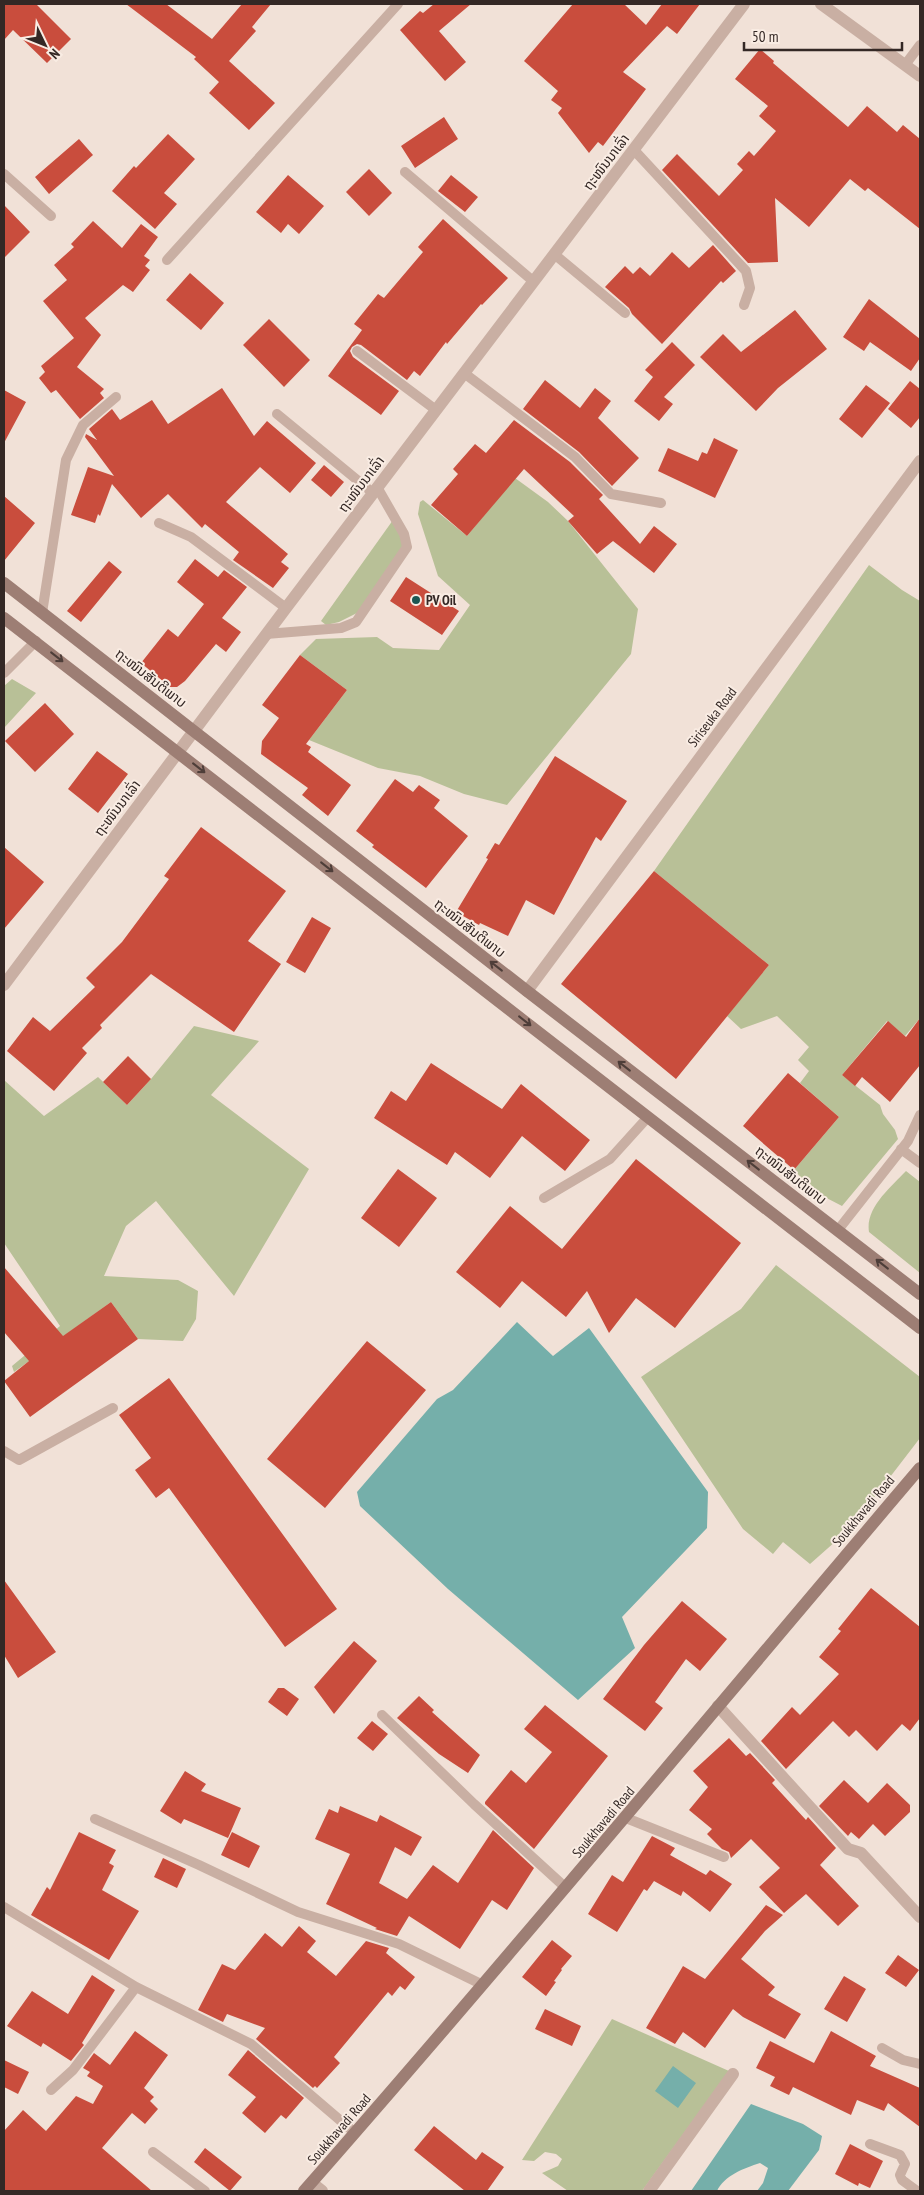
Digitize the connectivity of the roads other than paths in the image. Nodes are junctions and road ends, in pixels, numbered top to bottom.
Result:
1 (398, 4) edge
2 (744, 4) edge
3 (821, 4) edge
4 (920, 45) edge
5 (905, 65) junction
6 (920, 76) edge
7 (634, 150) junction
8 (405, 172) dead end
9 (4, 174) edge
10 (51, 216) dead end
11 (554, 254) junction
12 (167, 260) dead end
13 (533, 281) junction
14 (744, 305) dead end
15 (625, 313) dead end
16 (357, 351) dead end
17 (464, 373) junction
18 (116, 397) dead end
19 (436, 410) junction
20 (277, 414) dead end
21 (920, 461) edge
22 (375, 490) junction
23 (662, 503) dead end
24 (159, 522) dead end
25 (4, 583) edge
26 (286, 608) junction
27 (42, 613) junction
28 (4, 618) edge
29 (266, 634) junction
30 (36, 641) junction
31 (4, 673) edge
32 (194, 730) junction
33 (178, 751) junction
34 (4, 985) edge
35 (527, 991) junction
36 (920, 1116) edge
37 (648, 1117) junction
38 (901, 1149) junction
39 (920, 1163) edge
40 (544, 1198) dead end
41 (838, 1230) junction
42 (920, 1294) edge
43 (920, 1328) edge
44 (114, 1408) dead end
45 (4, 1451) edge
46 (920, 1468) edge
47 (718, 1706) junction
48 (382, 1715) dead end
49 (626, 1818) junction
50 (95, 1819) dead end
51 (724, 1858) dead end
52 (566, 1888) junction
53 (4, 1907) edge
54 (920, 1918) edge
55 (483, 1984) junction
56 (136, 1987) junction
57 (882, 2048) dead end
58 (920, 2064) edge
59 (734, 2074) dead end
60 (51, 2090) dead end
61 (356, 2133) junction
62 (870, 2144) dead end
63 (154, 2152) dead end
64 (308, 2187) edge
65 (205, 2191) edge
66 (322, 2191) edge
67 (649, 2191) edge
68 (917, 2191) edge

1 - 12 lane
2 - 7 street, ຖະໜົນນາເລົ່າ
3 - 5 street
4 - 5 lane
5 - 6 street
7 - 11 street, ຖະໜົນນາເລົ່າ
7 - 14 lane
8 - 13 lane
9 - 10 lane
11 - 13 street, ຖະໜົນນາເລົ່າ
11 - 15 lane
13 - 17 street, ຖະໜົນນາເລົ່າ
16 - 19 lane
17 - 19 street, ຖະໜົນນາເລົ່າ
17 - 23 lane
18 - 27 lane
19 - 22 street, ຖະໜົນນາເລົ່າ
20 - 22 lane
21 - 35 street, Siriseuka Road
22 - 26 street, ຖະໜົນນາເລົ່າ
22 - 29 lane
24 - 26 lane
25 - 27 street, ຖະໜົນສັນຕິພາບ
26 - 29 street, ຖະໜົນນາເລົ່າ
27 - 32 street, ຖະໜົນສັນຕິພາບ
28 - 30 street
29 - 32 street, ຖະໜົນນາເລົ່າ
30 - 31 lane
30 -> 33 street
32 - 33 street, ຖະໜົນນາເລົ່າ
35 -> 32 street, ຖະໜົນສັນຕິພາບ
33 - 34 street, ຖະໜົນນາເລົ່າ
33 -> 37 street
41 -> 35 street, ຖະໜົນສັນຕິພາບ
36 - 38 lane
37 - 40 lane
37 - 43 street
38 - 39 lane
38 - 41 lane
42 -> 41 street, ຖະໜົນສັນຕິພາບ
44 - 45 lane
46 - 47 street, Soukkhavadi Road
47 - 49 street, Soukkhavadi Road
47 - 54 street
48 - 52 lane
49 - 51 lane
49 - 52 street, Soukkhavadi Road
50 - 55 lane
52 - 55 street, Soukkhavadi Road
53 - 56 lane
55 - 61 street, Soukkhavadi Road
56 - 60 lane
56 - 61 lane
57 - 58 lane
59 - 67 street
61 - 64 street, Soukkhavadi Road
62 - 68 lane
63 - 65 lane
64 - 66 street

